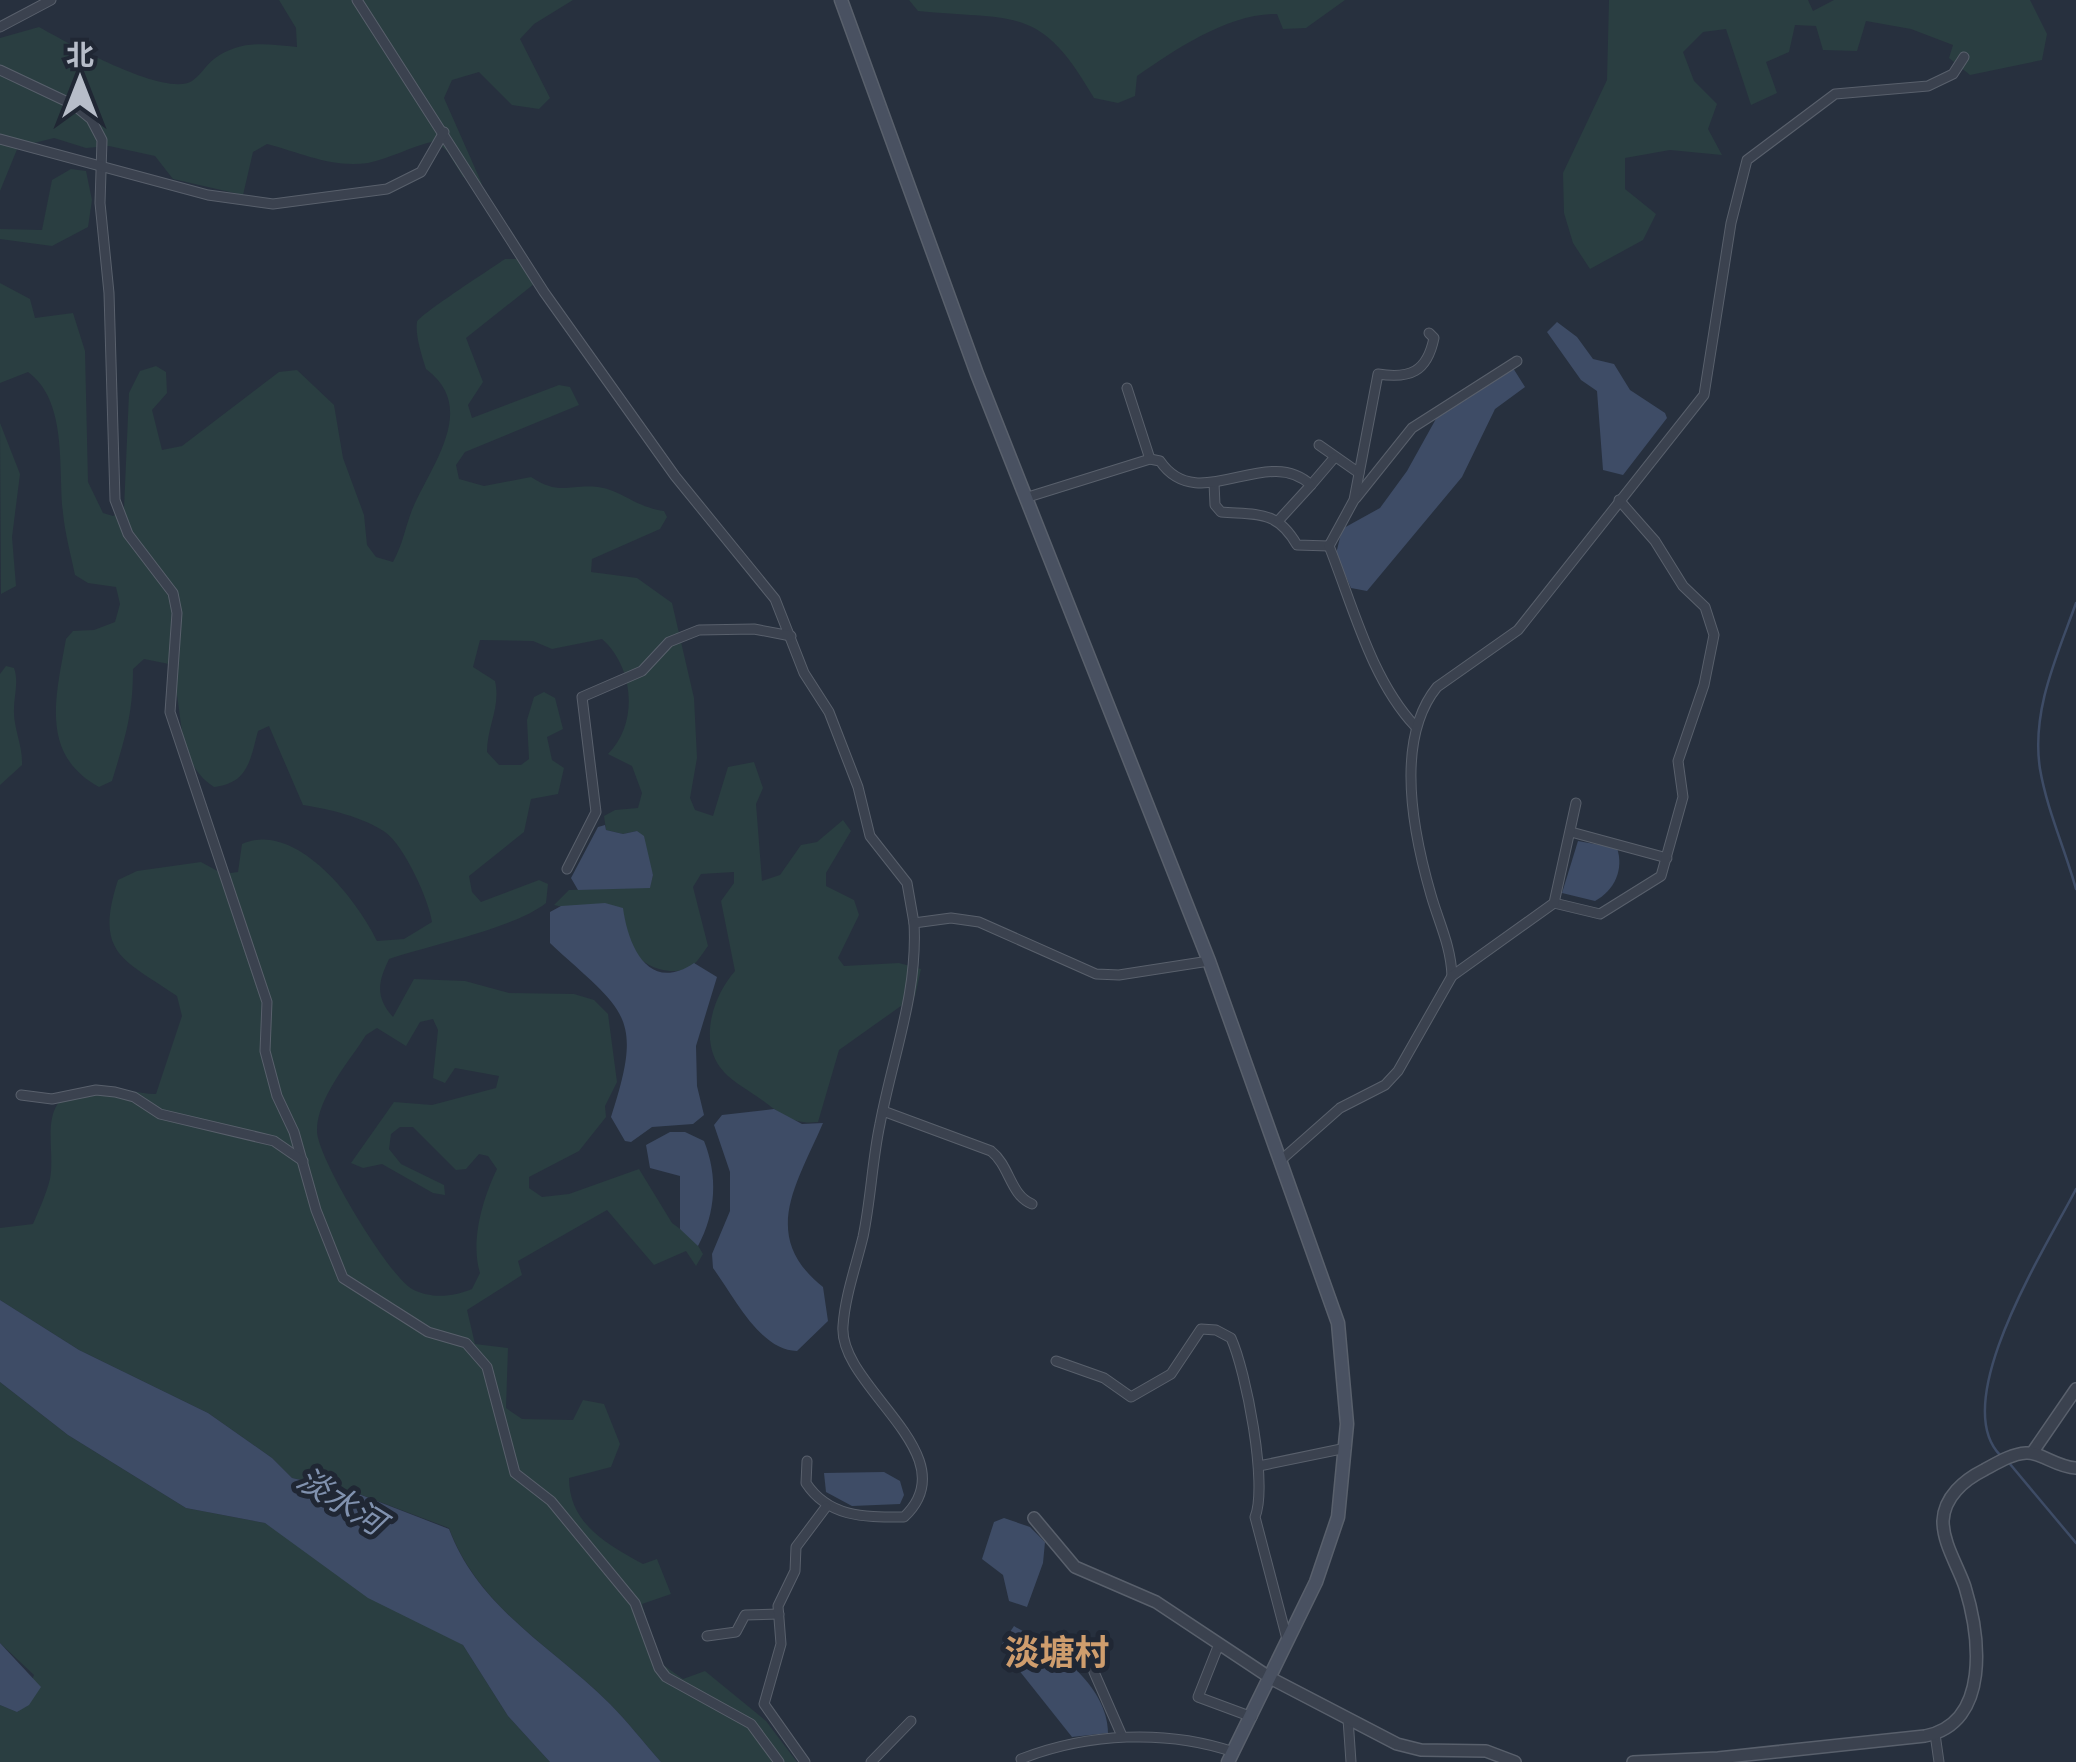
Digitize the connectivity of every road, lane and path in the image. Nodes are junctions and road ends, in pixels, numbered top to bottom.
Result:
1 (51, 0) edge
2 (357, 0) edge
3 (841, 0) edge
4 (0, 27) edge
5 (1964, 58) dead end
6 (0, 70) edge
7 (444, 132) junction
8 (0, 139) edge
9 (102, 165) junction
10 (1429, 333) dead end
11 (1517, 361) dead end
12 (1127, 388) dead end
13 (1319, 445) dead end
14 (1334, 458) junction
15 (1150, 459) junction
16 (1359, 473) junction
17 (1214, 483) junction
18 (1311, 485) junction
19 (1025, 498) junction
20 (1354, 500) junction
21 (1620, 500) junction
22 (1279, 520) junction
23 (1329, 546) junction
24 (790, 636) junction
25 (1415, 726) junction
26 (1576, 803) dead end
27 (1570, 832) junction
28 (1667, 858) junction
29 (568, 869) dead end
30 (1554, 902) junction
31 (914, 922) junction
32 (1209, 961) junction
33 (1452, 976) junction
34 (21, 1095) dead end
35 (882, 1110) junction
36 (1280, 1160) junction
37 (305, 1163) junction
38 (1032, 1204) dead end
39 (1056, 1361) dead end
40 (2076, 1389) edge
41 (1346, 1448) junction
42 (2032, 1452) junction
43 (807, 1461) dead end
44 (1259, 1466) junction
45 (2076, 1468) edge
46 (826, 1507) junction
47 (1034, 1518) dead end
48 (779, 1614) junction
49 (707, 1636) dead end
50 (1219, 1644) junction
51 (1288, 1644) junction
52 (1096, 1650) dead end
53 (1272, 1679) junction
54 (1252, 1718) junction
55 (1348, 1718) junction
56 (910, 1721) dead end
57 (1934, 1734) junction
58 (1122, 1736) junction
59 (1231, 1757) edge
60 (1022, 1759) dead end
61 (779, 1762) edge
62 (805, 1762) edge
63 (871, 1762) edge
64 (1351, 1762) edge
65 (1515, 1762) edge
66 (1633, 1762) edge
67 (1940, 1762) edge

1 - 4 street
2 - 7 street
3 - 19 main road
5 - 21 street
6 - 9 street
7 - 9 street
7 - 24 street
8 - 9 street
9 - 37 street
10 - 16 street
11 - 20 street
12 - 15 street
13 - 14 street
14 - 16 street
14 - 18 street
15 - 17 street
15 - 19 street
16 - 20 street
17 - 18 street
17 - 22 street
18 - 22 street
19 - 32 main road
20 - 23 street
21 - 25 street
21 - 28 street
22 - 23 street
23 - 25 street
24 - 29 street
24 - 31 street
25 - 33 street
26 - 27 street
27 - 28 street
27 - 30 street
28 - 30 street
30 - 33 street
31 - 32 street
31 - 35 street
32 - 36 main road
33 - 36 street
34 - 37 street
35 - 38 street
35 - 46 street
36 - 41 main road
37 - 61 street
39 - 44 street
40 - 42 street
41 - 44 street
41 - 51 main road
42 - 45 street
42 - 57 street
43 - 46 street
44 - 51 street
46 - 48 street
47 - 50 street
48 - 49 street
48 - 62 street
50 - 53 street
50 - 54 street
51 - 53 main road
52 - 58 street
53 - 54 main road
53 - 55 street
54 - 59 main road
55 - 64 street
55 - 65 street
56 - 63 street
57 - 66 street
57 - 67 street
58 - 59 street
58 - 60 street

